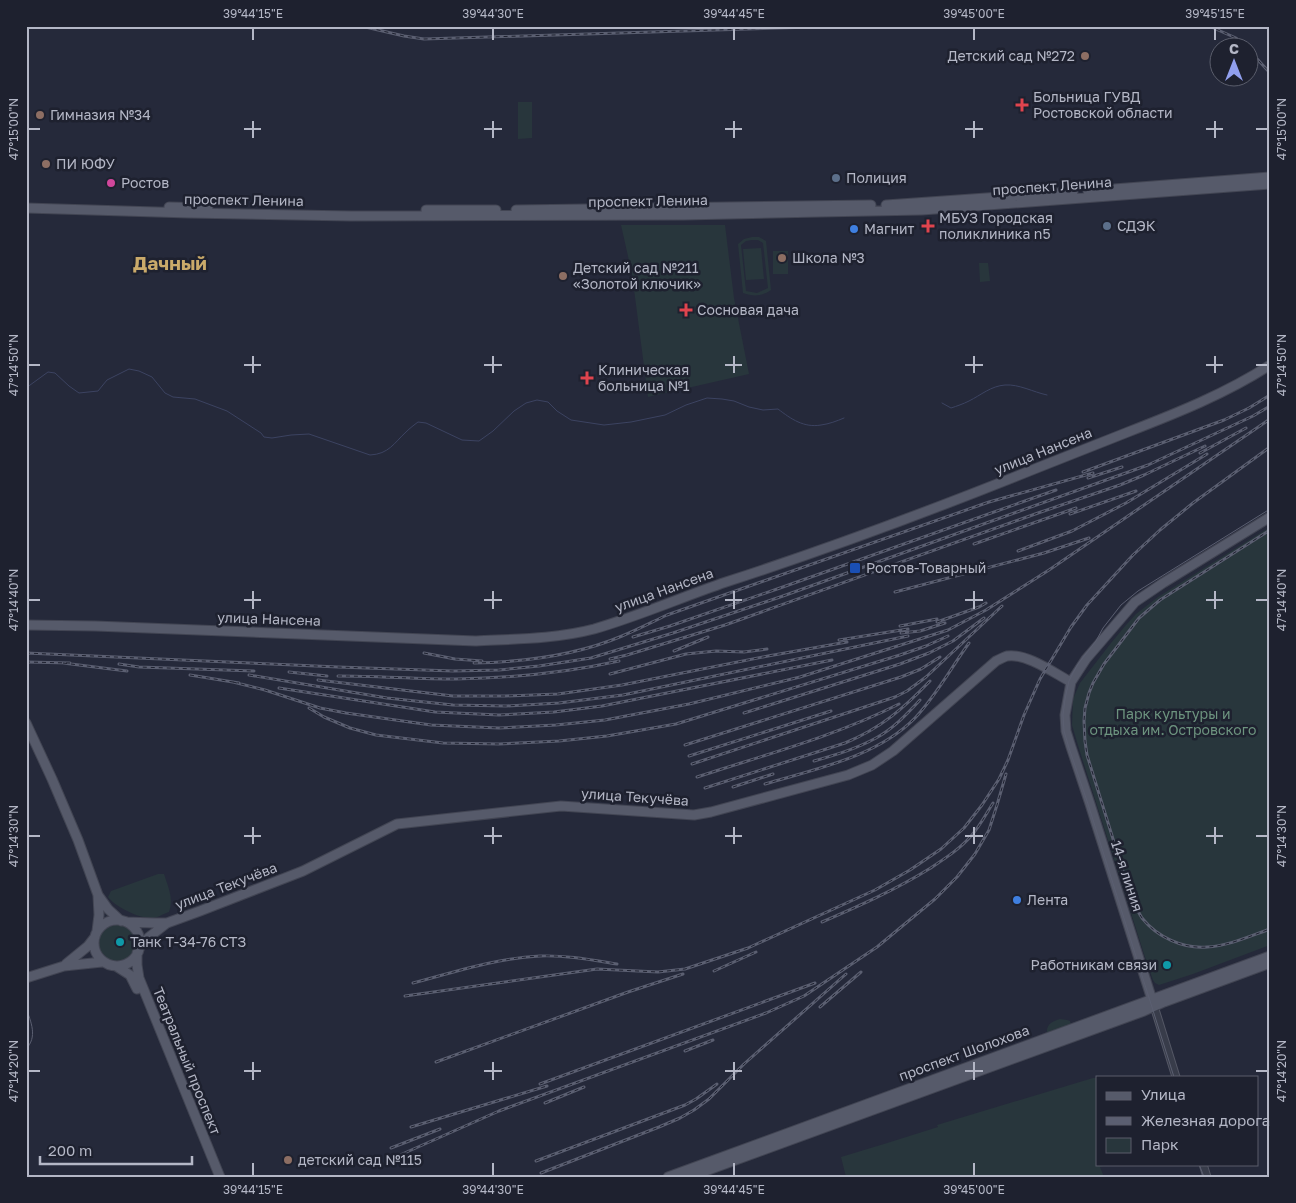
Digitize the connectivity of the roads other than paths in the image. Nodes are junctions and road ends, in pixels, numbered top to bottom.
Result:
1 (1270, 177) edge
2 (1270, 184) edge
3 (26, 203) edge
4 (26, 208) edge
5 (1270, 365) edge
6 (1270, 517) edge
7 (26, 624) edge
8 (1070, 682) junction
9 (26, 723) edge
10 (98, 895) junction
11 (124, 922) junction
12 (166, 922) junction
13 (96, 934) junction
14 (138, 951) junction
15 (1270, 956) edge
16 (102, 962) junction
17 (1270, 963) edge
18 (64, 966) junction
19 (116, 966) junction
20 (26, 978) edge
21 (1153, 1003) junction
22 (1176, 1076) edge
23 (214, 1177) edge
24 (220, 1177) edge
25 (668, 1177) edge
26 (689, 1177) edge

1 - 3 main road, проспект Ленина
2 - 4 main road, проспект Ленина
5 - 7 main road, улица Нансена
6 - 8 main road
8 - 12 main road, улица Текучёва
8 - 21 main road, 14-я линия
9 - 10 main road
10 - 11 main road
10 - 13 main road
11 - 12 main road, улица Текучёва
11 - 13 main road
11 - 14 main road
12 - 14 main road, улица Текучёва
13 - 16 main road
13 - 18 main road
14 - 19 main road
14 - 24 main road, Театральный проспект
15 - 21 main road, проспект Шолохова
16 - 18 main road
16 - 19 main road
17 - 21 main road, проспект Шолохова
18 - 20 main road
19 - 23 main road, Театральный проспект
21 - 22 street, 14-я линия
21 - 25 main road, проспект Шолохова
21 - 26 main road, проспект Шолохова

